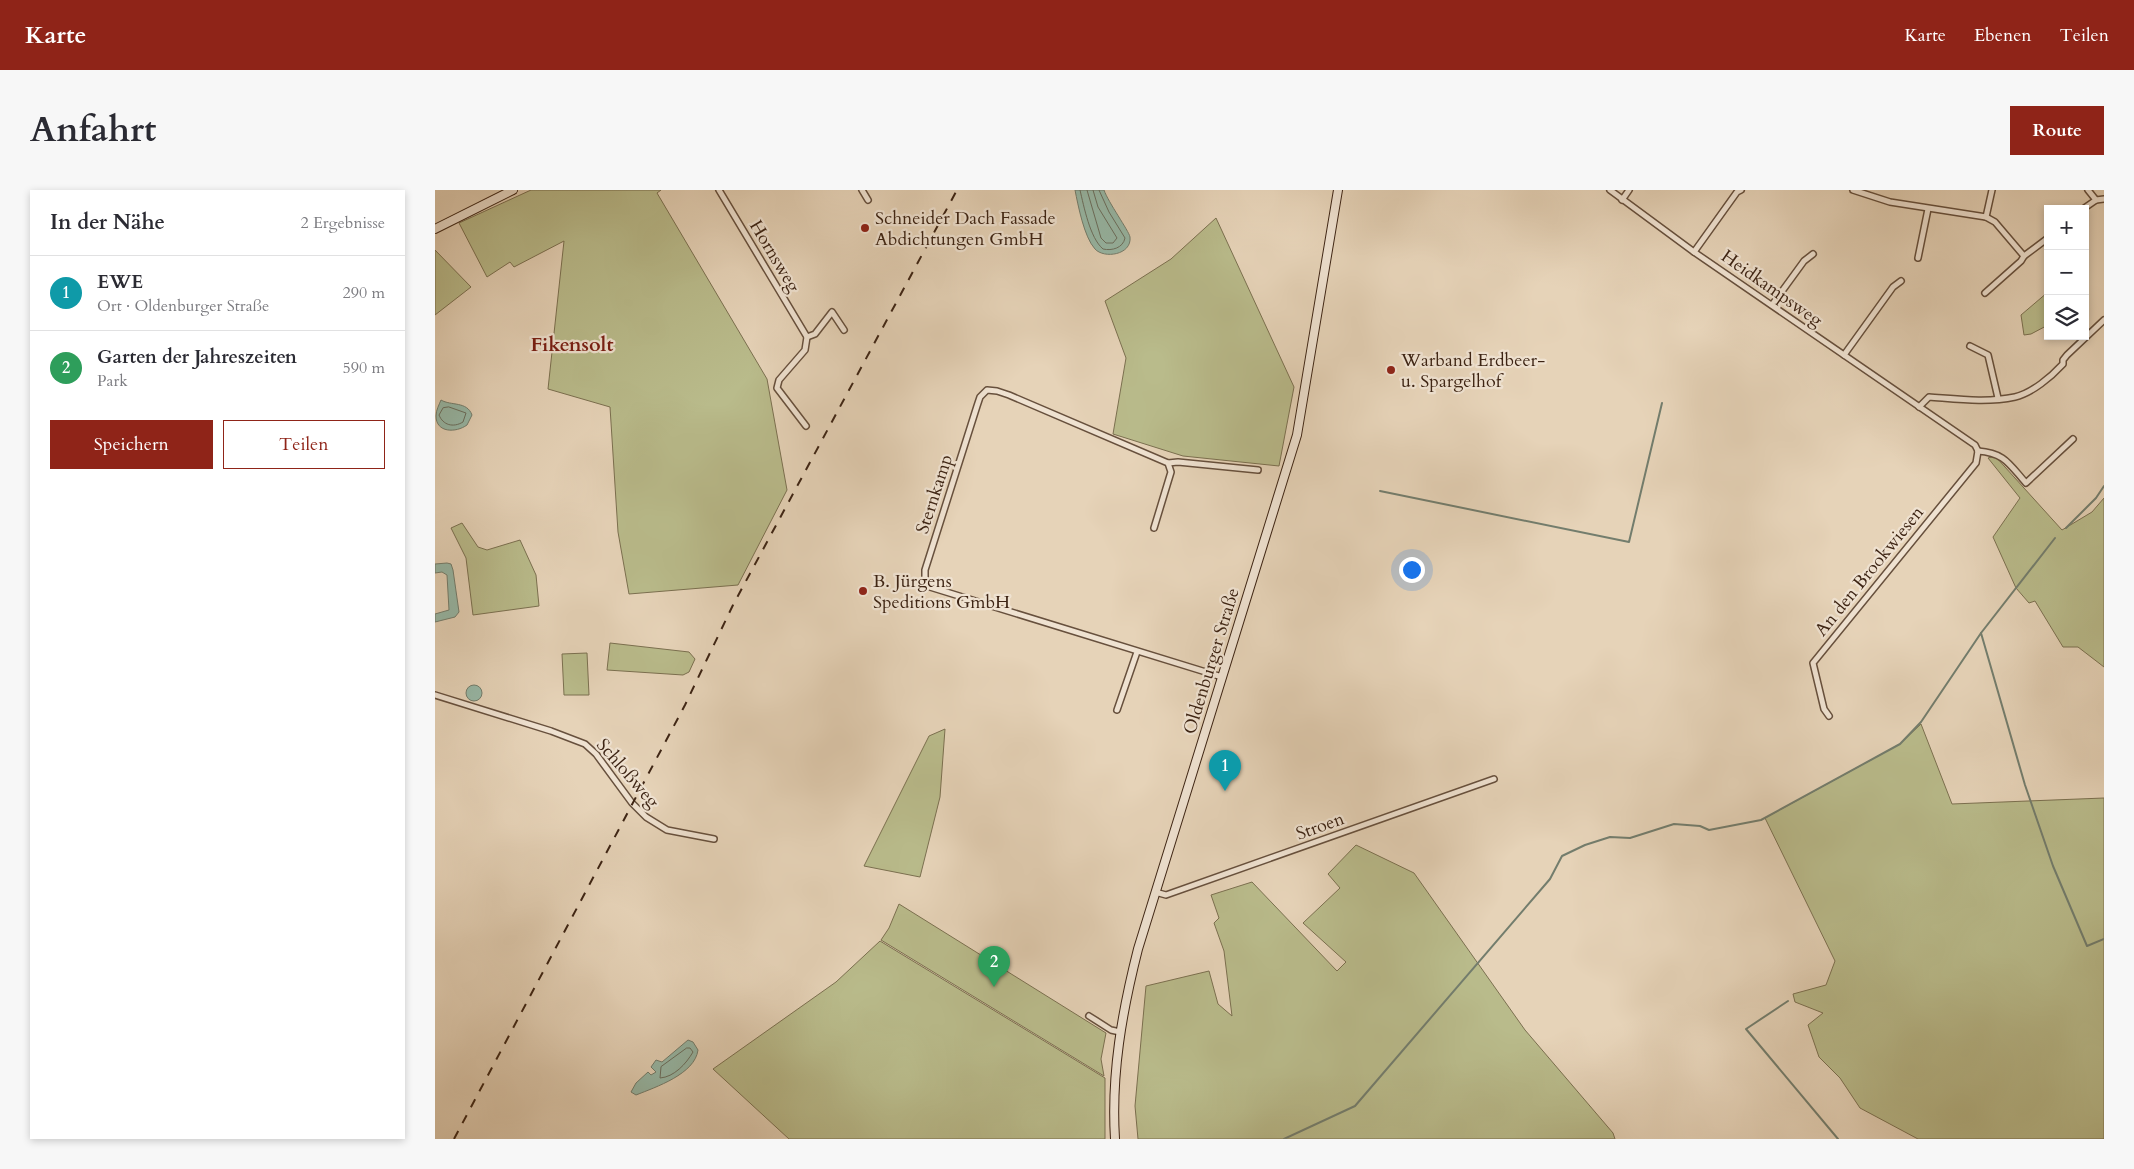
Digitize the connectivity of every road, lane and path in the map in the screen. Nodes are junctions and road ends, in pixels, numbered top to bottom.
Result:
1 (513, 190) edge
2 (719, 190) edge
3 (862, 190) edge
4 (1338, 190) edge
5 (1611, 190) edge
6 (1629, 190) edge
7 (1741, 190) edge
8 (1992, 190) edge
9 (2088, 190) edge
10 (1857, 191) edge
11 (2104, 199) edge
12 (868, 200) dead end
13 (1622, 200) junction
14 (2096, 200) junction
15 (2089, 205) edge
16 (1928, 209) junction
17 (1986, 217) junction
18 (435, 229) edge
19 (2044, 241) edge
20 (1694, 252) junction
21 (1813, 254) dead end
22 (2024, 256) junction
23 (1918, 258) dead end
24 (1901, 281) dead end
25 (1985, 293) dead end
26 (1772, 306) junction
27 (2104, 320) edge
28 (844, 330) dead end
29 (807, 337) junction
30 (1970, 346) dead end
31 (1844, 355) junction
32 (1998, 398) junction
33 (1919, 407) junction
34 (806, 426) dead end
35 (2073, 439) dead end
36 (1978, 452) junction
37 (1168, 463) junction
38 (1258, 470) dead end
39 (1153, 528) dead end
40 (1137, 652) junction
41 (1222, 678) junction
42 (435, 696) edge
43 (1117, 710) dead end
44 (1829, 716) dead end
45 (1494, 779) dead end
46 (714, 839) dead end
47 (1155, 892) junction
48 (1089, 1016) dead end
49 (1120, 1032) junction
50 (1115, 1139) edge

1 - 18 main road
2 - 29 street, Hornsweg
3 - 12 street
4 - 41 main road, Oldenburger Straße
5 - 13 street, Heidkampsweg
6 - 13 street
7 - 20 street
8 - 17 street
9 - 14 street
10 - 16 street
11 - 14 street
13 - 20 street, Heidkampsweg
14 - 15 street
16 - 17 street
16 - 23 street
17 - 22 street
19 - 22 street
20 - 26 street, Heidkampsweg
21 - 26 street
22 - 25 street
24 - 31 street
26 - 31 street, Heidkampsweg
27 - 32 street
28 - 29 street
29 - 34 street
30 - 32 street
31 - 33 street, Heidkampsweg
32 - 33 street
33 - 36 street, Heidkampsweg
35 - 36 street
36 - 44 street, An den Brookwiesen
37 - 38 street, Sternkamp
37 - 39 street
37 - 40 street, Sternkamp
40 - 41 street, Sternkamp
40 - 43 street
41 - 47 main road, Oldenburger Straße
42 - 46 street, Schloßweg
45 - 47 street, Stroen
47 - 49 main road, Oldenburger Straße
48 - 49 street
49 - 50 main road, Oldenburger Straße

